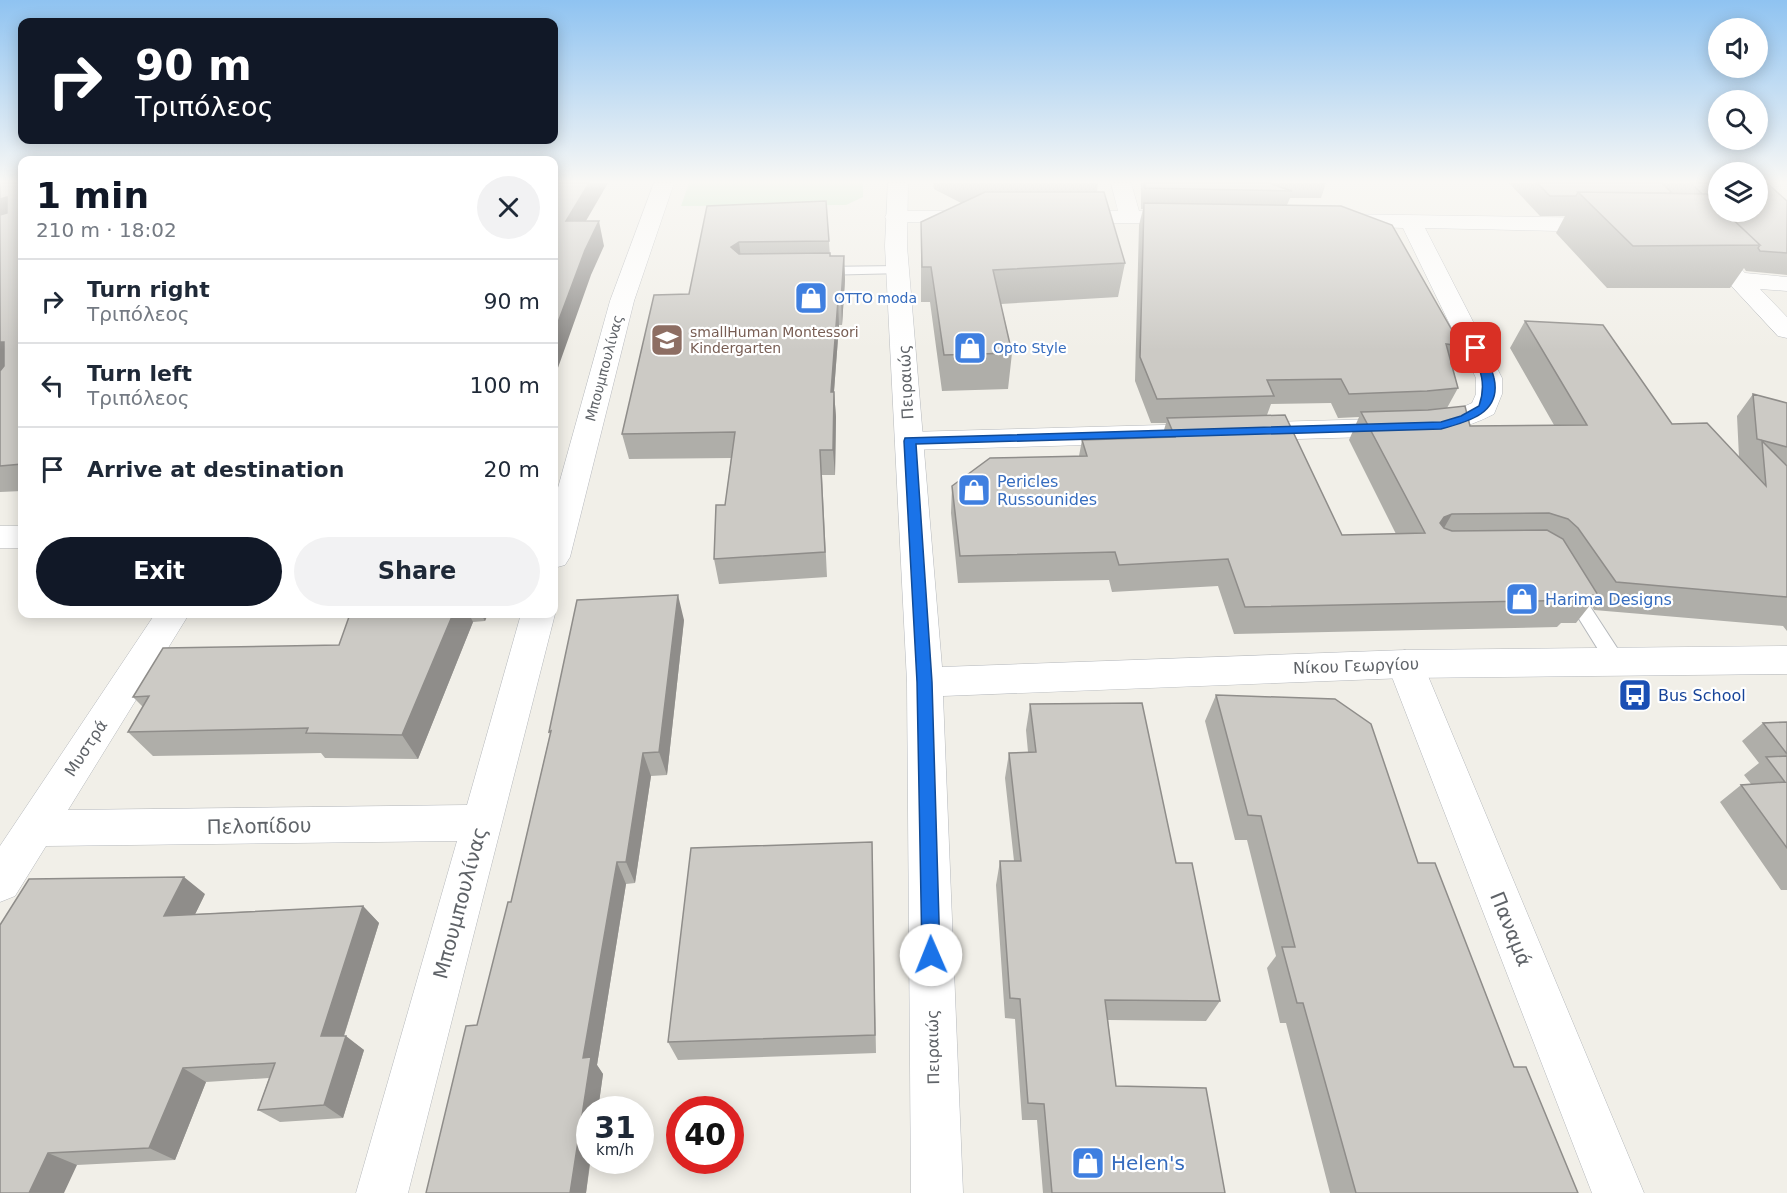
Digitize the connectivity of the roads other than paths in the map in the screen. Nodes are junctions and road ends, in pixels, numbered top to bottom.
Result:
1 (644, 239) edge
2 (896, 239) edge
3 (1419, 239) edge
4 (1699, 239) edge
5 (900, 270) junction
6 (810, 271) edge
7 (1740, 280) junction
8 (1787, 284) edge
9 (1787, 331) edge
10 (909, 441) junction
11 (0, 537) edge
12 (18, 537) edge
13 (558, 542) edge
14 (1564, 581) edge
15 (169, 618) edge
16 (537, 618) edge
17 (1787, 660) edge
18 (1616, 662) junction
19 (1405, 664) junction
20 (925, 682) junction
21 (482, 823) junction
22 (35, 828) junction
23 (0, 882) edge
24 (382, 1193) edge
25 (937, 1193) edge
26 (1618, 1193) edge

1 - 13 street, Μπουμπουλίνας
2 - 5 street, Πειραιώς
3 - 10 street
4 - 7 street
5 - 6 lane
5 - 10 street, Πειραιώς
7 - 8 street
7 - 9 street
10 - 20 street, Πειραιώς
11 - 12 street
14 - 18 lane
15 - 22 street, Μυστρά
16 - 21 street, Μπουμπουλίνας
17 - 18 street, Νίκου Γεωργίου
18 - 19 street, Νίκου Γεωργίου
19 - 20 street, Νίκου Γεωργίου
19 - 26 street, Παναμά
20 - 25 street, Πειραιώς
21 - 22 street, Πελοπίδου
21 - 24 street, Μπουμπουλίνας
22 - 23 street, Μυστρά

